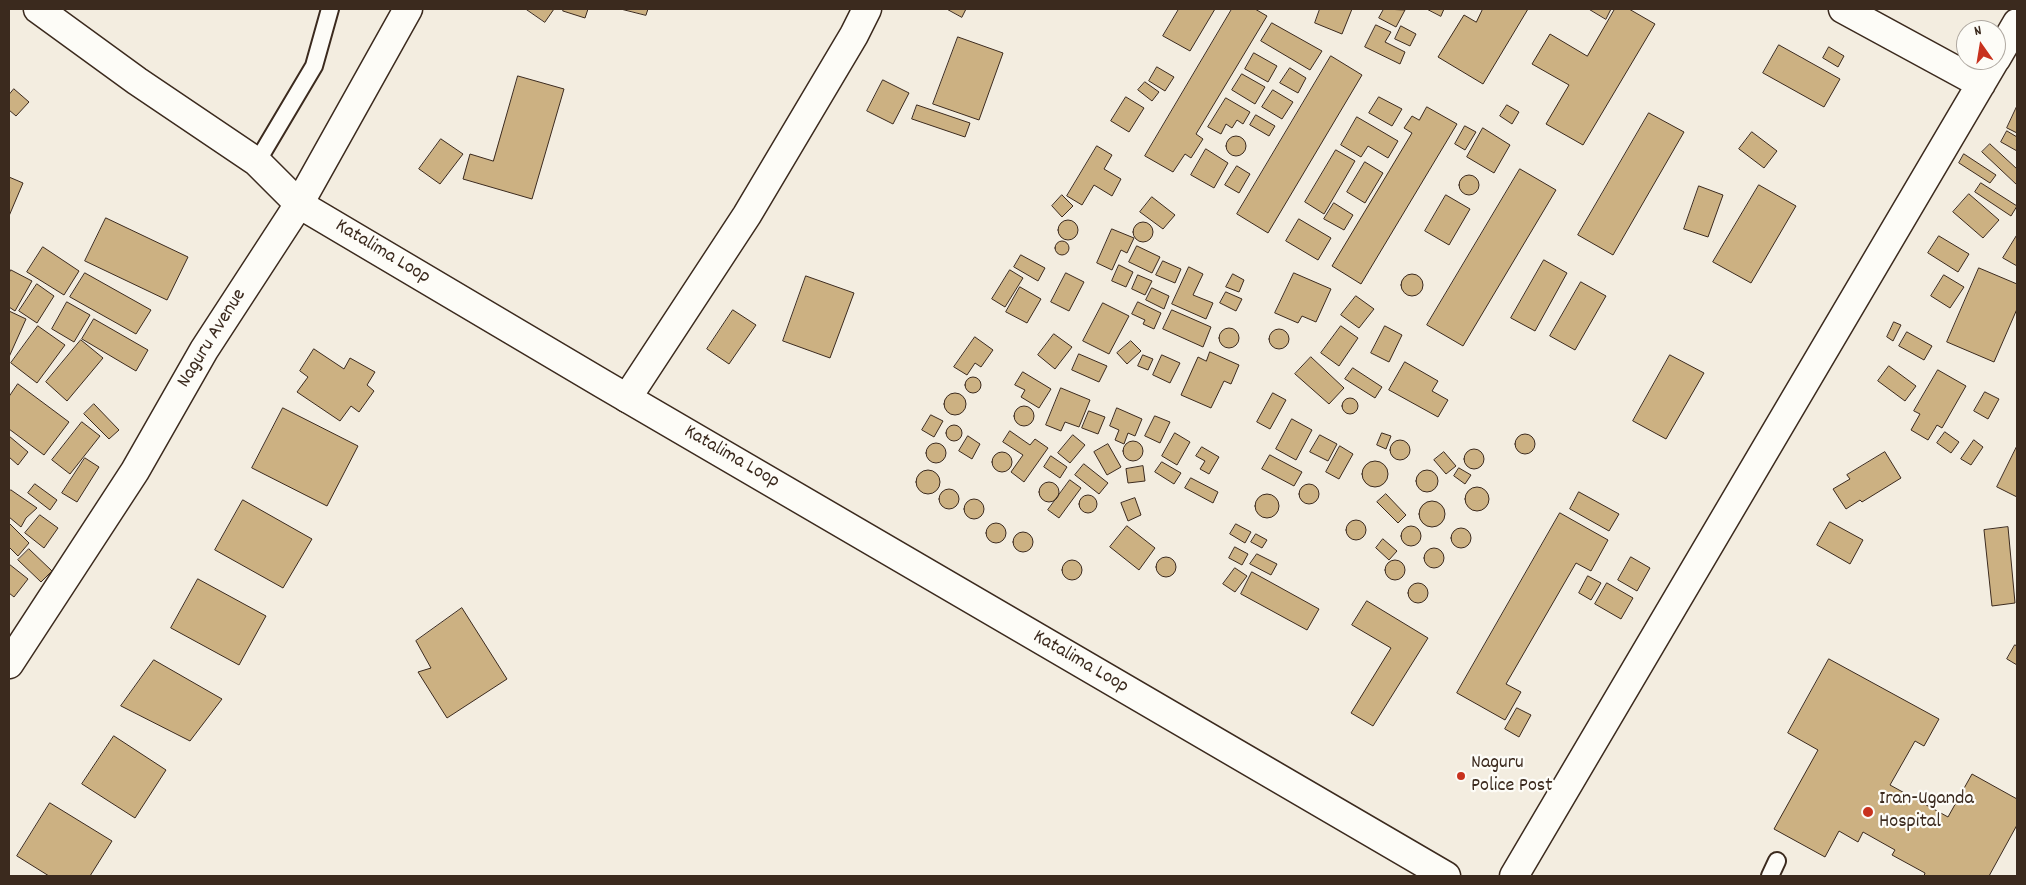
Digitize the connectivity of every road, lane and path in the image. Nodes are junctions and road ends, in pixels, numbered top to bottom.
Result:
1 (38, 9) edge
2 (330, 9) edge
3 (408, 9) edge
4 (867, 9) edge
5 (1843, 9) edge
6 (2017, 23) edge
7 (2006, 42) edge
8 (1989, 70) edge
9 (1981, 84) junction
10 (257, 162) junction
11 (299, 204) junction
12 (627, 398) junction
13 (9, 664) edge
14 (1778, 861) dead end
15 (1446, 876) edge
16 (1514, 876) edge
17 (1770, 876) edge

1 - 10 street, Katalima Loop
2 - 10 lane
3 - 11 street, Naguru Avenue
4 - 12 street
5 - 9 street
6 - 7 street
8 - 9 street
9 - 16 street
10 - 11 street, Katalima Loop
11 - 12 street, Katalima Loop
11 - 13 street, Naguru Avenue
12 - 15 street, Katalima Loop
14 - 17 lane

